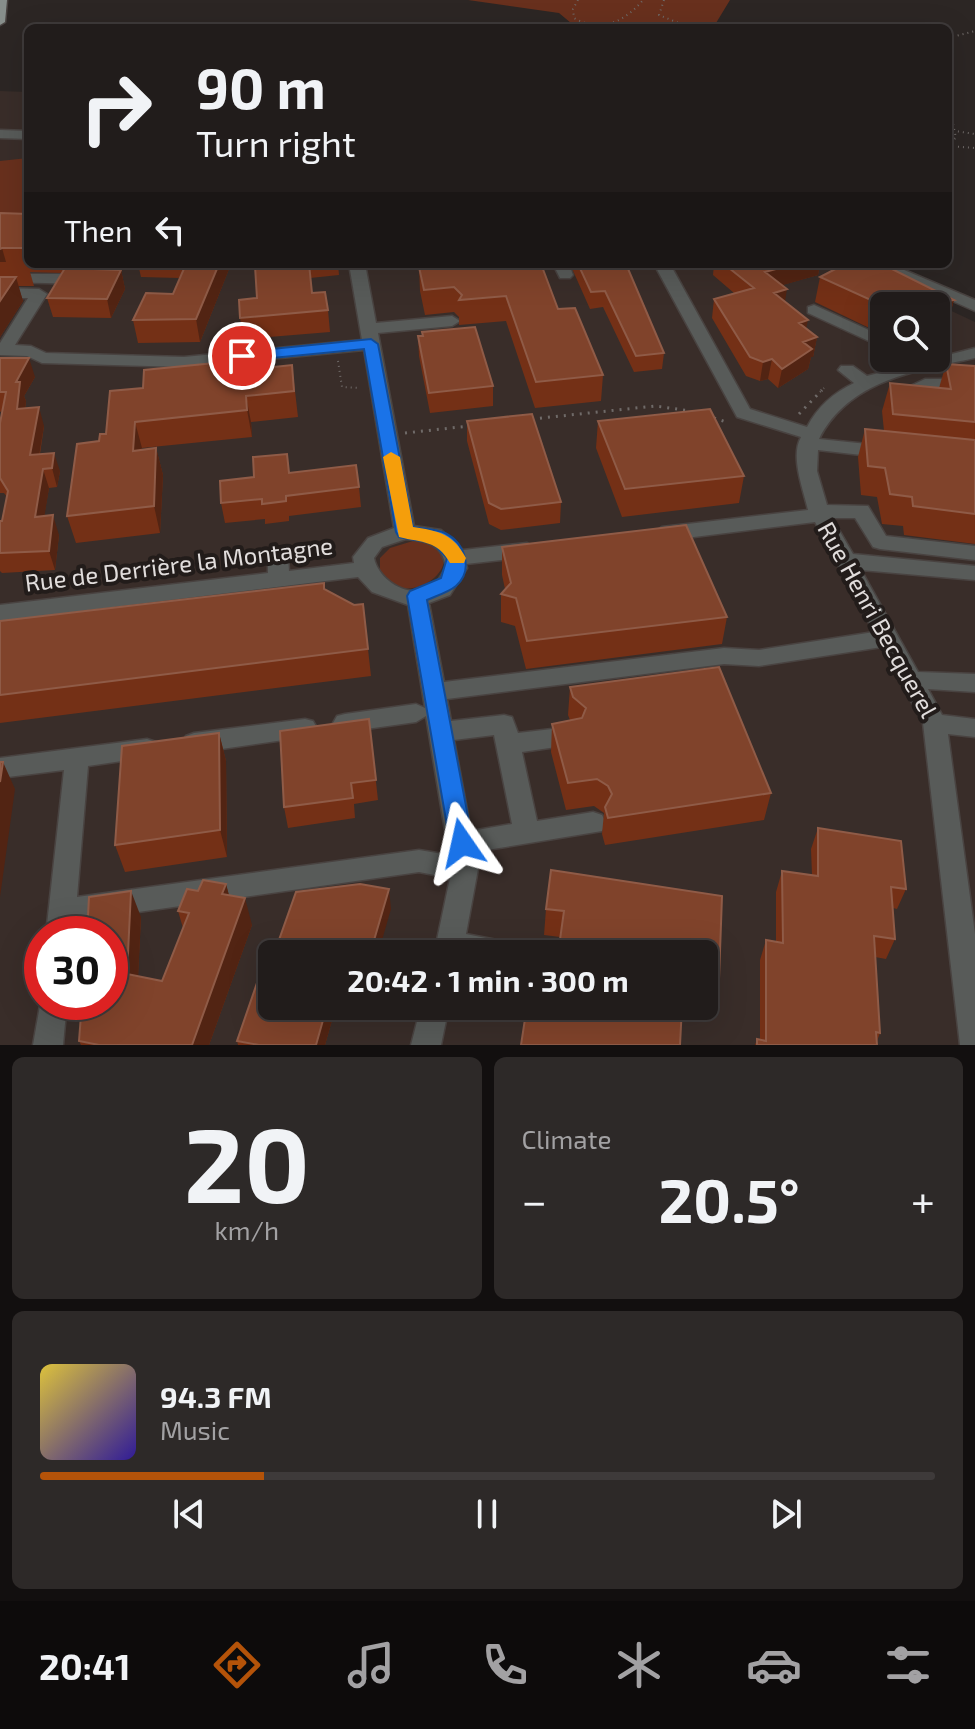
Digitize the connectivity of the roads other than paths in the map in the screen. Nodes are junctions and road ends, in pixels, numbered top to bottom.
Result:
1 (2, 0) edge
2 (0, 22) edge
3 (0, 134) edge
4 (24, 135) edge
5 (358, 268) edge
6 (664, 268) edge
7 (886, 268) edge
8 (0, 279) edge
9 (89, 279) edge
10 (0, 293) edge
11 (975, 306) edge
12 (814, 310) dead end
13 (452, 321) dead end
14 (369, 336) junction
15 (870, 336) edge
16 (2, 350) edge
17 (975, 353) edge
18 (950, 357) edge
19 (877, 372) edge
20 (912, 372) edge
21 (925, 384) junction
22 (975, 384) edge
23 (890, 399) edge
24 (809, 438) junction
25 (903, 454) edge
26 (820, 514) junction
27 (405, 532) junction
28 (638, 537) edge
29 (546, 548) edge
30 (975, 553) edge
31 (278, 556) dead end
32 (457, 558) junction
33 (846, 561) junction
34 (364, 569) junction
35 (975, 573) edge
36 (279, 579) junction
37 (417, 596) junction
38 (0, 613) edge
39 (890, 638) junction
40 (913, 680) junction
41 (975, 683) edge
42 (434, 692) junction
43 (416, 713) dead end
44 (935, 723) junction
45 (975, 728) edge
46 (441, 732) junction
47 (569, 737) edge
48 (509, 744) junction
49 (77, 758) junction
50 (0, 768) edge
51 (593, 823) dead end
52 (527, 833) junction
53 (463, 856) junction
54 (965, 888) edge
55 (62, 916) edge
56 (96, 916) edge
57 (450, 940) edge
58 (51, 1020) edge
59 (432, 1020) edge
60 (48, 1045) edge
61 (426, 1045) edge
62 (975, 1045) edge

1 - 2 main road
3 - 4 street
5 - 14 street
6 - 24 street
7 - 11 street
8 - 9 street
10 - 16 street
12 - 15 street
13 - 14 street
14 - 16 street
14 - 27 street
17 - 18 street
19 - 24 street
20 - 21 street
21 - 22 street
21 - 23 street
24 - 25 street
24 - 26 street, Rue Henri Becquerel
26 - 28 street
26 - 30 street
26 - 33 street, Rue Henri Becquerel
27 - 32 street
27 - 34 street
29 - 32 street
31 - 36 street
32 - 37 street
33 - 35 street
33 - 39 street, Rue Henri Becquerel
34 - 36 street, Rue de Derrière la Montagne
34 - 37 street
36 - 38 street, Rue de Derrière la Montagne
37 - 42 street
39 - 40 street, Rue Henri Becquerel
39 - 42 street
40 - 41 street
40 - 44 street, Rue Henri Becquerel
42 - 46 street
43 - 49 street
44 - 45 street
44 - 54 street, Rue Henri Becquerel
46 - 48 street
46 - 53 street
47 - 48 street
48 - 52 street
49 - 50 street
49 - 55 street
51 - 52 street
52 - 53 street
53 - 56 street
53 - 57 street
54 - 62 street, Rue Henri Becquerel
58 - 60 street
59 - 61 street

